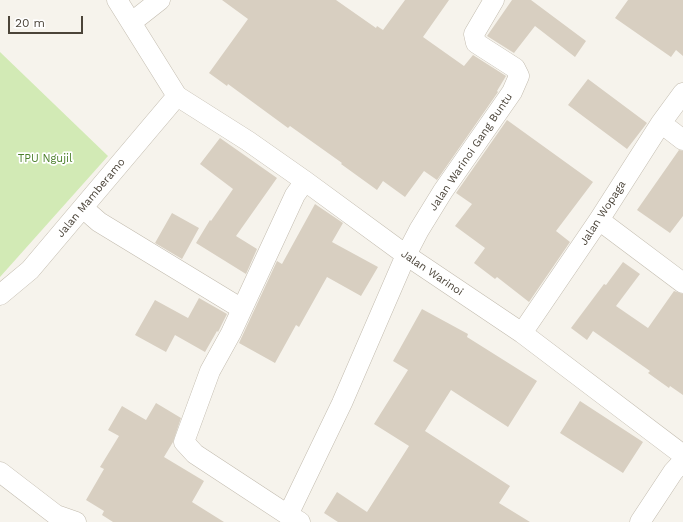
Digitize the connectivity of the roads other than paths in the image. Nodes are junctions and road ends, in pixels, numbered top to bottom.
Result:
1 (117, 0) edge
2 (160, 0) edge
3 (494, 0) edge
4 (132, 22) junction
5 (683, 93) edge
6 (178, 96) junction
7 (661, 123) junction
8 (683, 140) edge
9 (305, 181) junction
10 (83, 208) junction
11 (599, 220) junction
12 (406, 255) junction
13 (683, 283) edge
14 (0, 295) edge
15 (242, 309) junction
16 (522, 333) junction
17 (683, 456) edge
18 (683, 461) edge
19 (0, 472) edge
20 (294, 519) edge
21 (76, 522) edge
22 (640, 522) edge

1 - 4 street
2 - 4 street
3 - 12 street, Jalan Warinoi Gang Buntu
4 - 6 street
5 - 7 street, Jalan Wopaga
6 - 9 street, Jalan Warinoi
6 - 10 street, Jalan Mamberamo
7 - 8 street
7 - 11 street, Jalan Wopaga
9 - 12 street, Jalan Warinoi
9 - 15 street
10 - 14 street, Jalan Mamberamo
10 - 15 street
11 - 13 street
11 - 16 street, Jalan Wopaga
12 - 16 street, Jalan Warinoi
12 - 20 street
15 - 20 street
16 - 17 street, Jalan Warinoi
18 - 22 street
19 - 21 street

